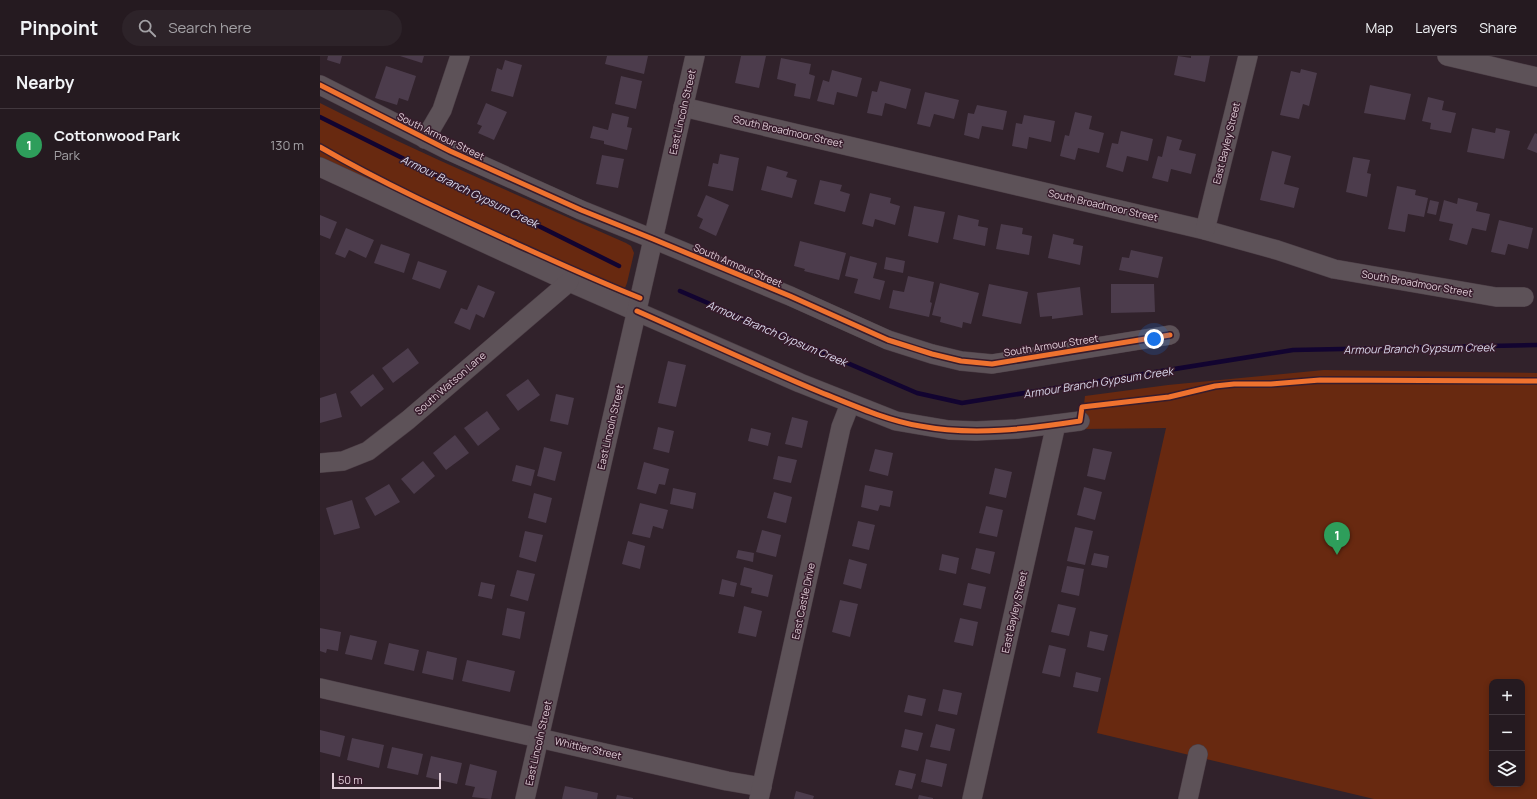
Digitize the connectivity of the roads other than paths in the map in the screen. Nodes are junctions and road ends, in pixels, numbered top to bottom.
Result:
1 (460, 56) edge
2 (695, 56) edge
3 (1248, 56) edge
4 (1447, 56) edge
5 (1537, 77) edge
6 (320, 85) edge
7 (683, 107) junction
8 (425, 139) junction
9 (320, 167) edge
10 (1205, 230) junction
11 (653, 239) junction
12 (569, 282) junction
13 (1524, 296) dead end
14 (637, 311) junction
15 (1170, 335) dead end
16 (850, 404) junction
17 (1080, 421) dead end
18 (1056, 424) junction
19 (320, 463) edge
20 (320, 688) edge
21 (539, 737) junction
22 (1198, 754) dead end
23 (761, 793) edge
24 (525, 799) edge
25 (972, 799) edge
26 (1188, 799) edge

1 - 8 street
2 - 7 street, East Lincoln Street
3 - 10 street, East Bayley Street
4 - 5 street
6 - 8 street, South Armour Street
7 - 10 street, South Broadmoor Street
7 - 11 street, East Lincoln Street
8 - 11 street, South Armour Street
9 - 12 street
10 - 13 street, South Broadmoor Street
11 - 14 street, East Lincoln Street
11 - 15 street, South Armour Street
12 - 14 street
12 - 19 street, South Watson Lane
14 - 16 street
14 - 21 street, East Lincoln Street
16 - 18 street
16 - 23 street, East Castle Drive
17 - 18 street
18 - 25 street, East Bayley Street
20 - 21 street, Whittier Street
21 - 23 street, Whittier Street
21 - 24 street, East Lincoln Street
22 - 26 street

